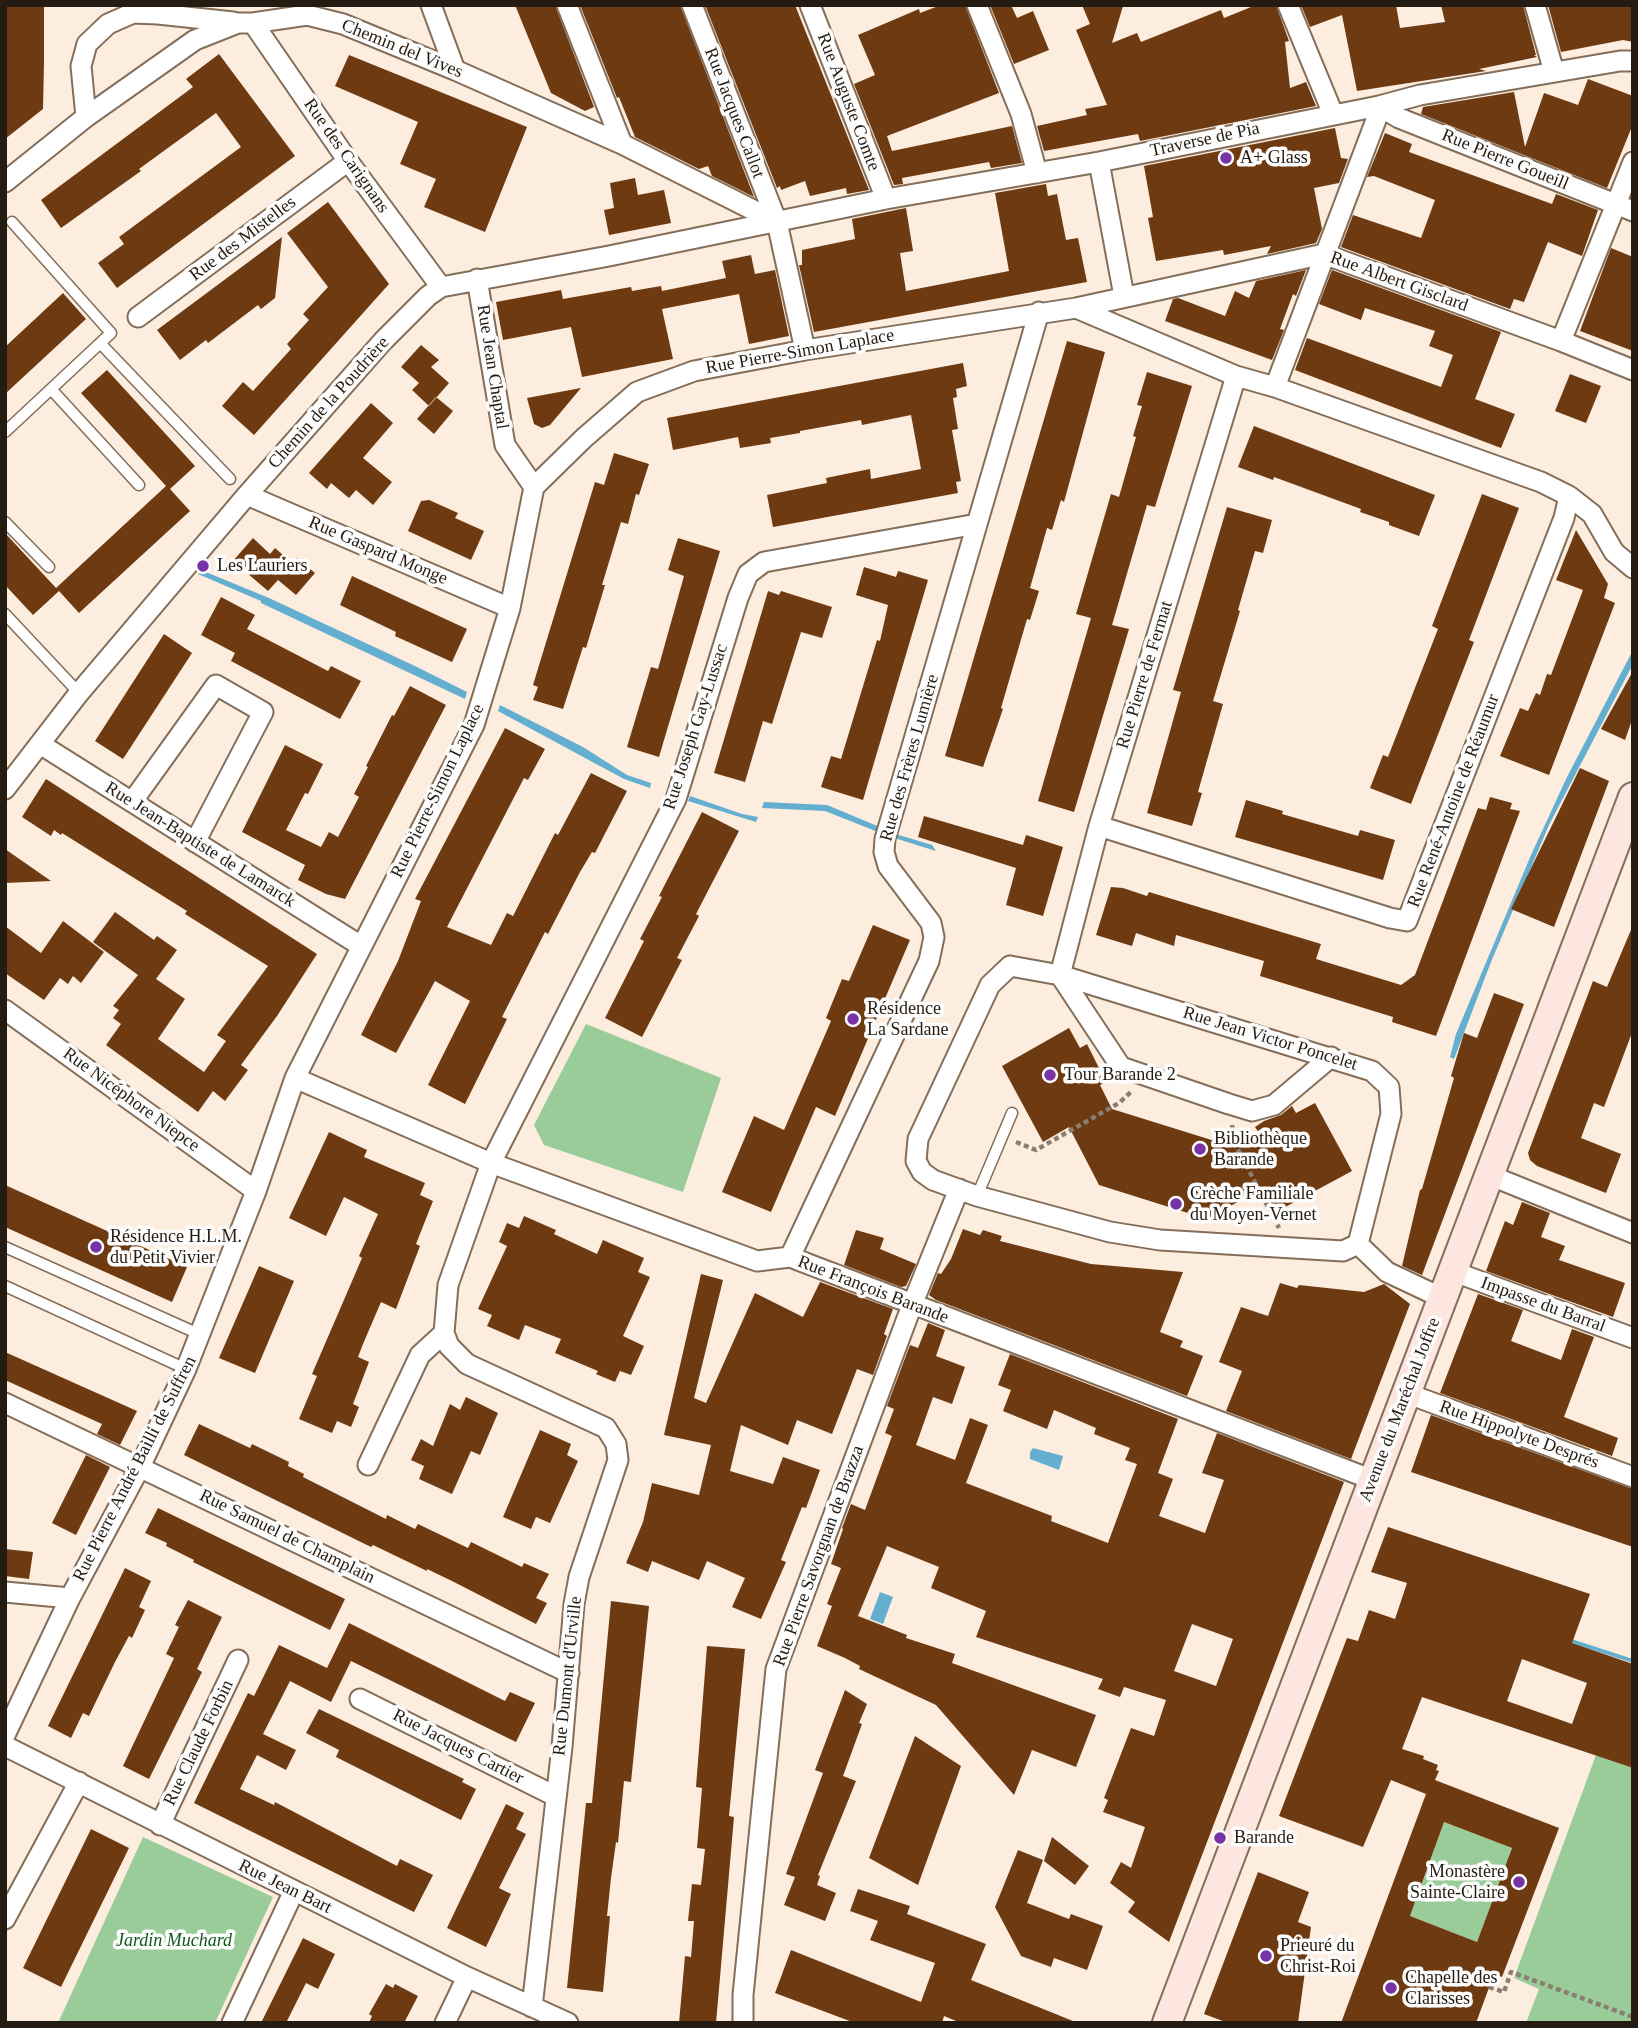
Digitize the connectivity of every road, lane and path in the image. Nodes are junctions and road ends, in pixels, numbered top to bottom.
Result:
1 (431, 5) edge
2 (567, 5) edge
3 (692, 5) edge
4 (810, 5) edge
5 (977, 5) edge
6 (1288, 5) edge
7 (1535, 5) edge
8 (283, 11) edge
9 (246, 23) junction
10 (1633, 61) edge
11 (455, 70) junction
12 (1554, 72) junction
13 (1379, 106) junction
14 (1333, 114) junction
15 (86, 117) junction
16 (622, 144) junction
17 (348, 161) junction
18 (1099, 162) junction
19 (1633, 162) edge
20 (1037, 173) junction
21 (5, 182) edge
22 (886, 199) junction
23 (1624, 207) edge
24 (12, 222) dead end
25 (777, 222) junction
26 (1324, 254) junction
27 (477, 279) junction
28 (441, 287) junction
29 (1124, 296) junction
30 (1076, 308) junction
31 (1039, 312) junction
32 (138, 317) dead end
33 (1560, 341) junction
34 (100, 343) junction
35 (805, 350) junction
36 (1633, 370) edge
37 (1236, 376) junction
38 (1275, 387) junction
39 (51, 389) junction
40 (5, 432) edge
41 (230, 479) dead end
42 (139, 485) dead end
43 (534, 487) junction
44 (247, 495) junction
45 (1569, 496) junction
46 (5, 522) edge
47 (977, 524) junction
48 (49, 567) dead end
49 (1633, 568) edge
50 (510, 608) junction
51 (5, 614) edge
52 (79, 693) junction
53 (40, 744) junction
54 (5, 789) edge
55 (1633, 797) edge
56 (132, 802) junction
57 (1098, 826) junction
58 (195, 842) junction
59 (360, 946) junction
60 (1060, 975) junction
61 (5, 1010) edge
62 (1331, 1057) junction
63 (1147, 1076) junction
64 (295, 1078) junction
65 (1229, 1104) junction
66 (1012, 1114) dead end
67 (1002, 1137) junction
68 (491, 1163) junction
69 (1489, 1175) junction
70 (256, 1191) junction
71 (968, 1193) junction
72 (1633, 1233) edge
73 (5, 1247) edge
74 (1289, 1247) junction
75 (1351, 1247) junction
76 (790, 1257) junction
77 (1452, 1271) junction
78 (5, 1286) edge
79 (1442, 1298) junction
80 (912, 1305) junction
81 (444, 1333) junction
82 (201, 1335) junction
83 (1633, 1339) edge
84 (186, 1369) junction
85 (1406, 1392) junction
86 (5, 1403) edge
87 (369, 1465) dead end
88 (141, 1467) junction
89 (1633, 1477) edge
90 (1373, 1480) junction
91 (5, 1592) edge
92 (71, 1598) junction
93 (238, 1660) dead end
94 (569, 1673) junction
95 (360, 1699) dead end
96 (5, 1735) edge
97 (5, 1746) edge
98 (79, 1782) junction
99 (555, 1796) junction
100 (160, 1825) junction
101 (293, 1891) junction
102 (5, 1919) edge
103 (467, 1977) junction
104 (1489, 1987) dead end
105 (532, 2007) junction
106 (1633, 2017) edge
107 (232, 2023) edge
108 (444, 2023) edge
109 (568, 2023) edge
110 (743, 2023) edge
111 (1167, 2023) edge

1 - 11 street
2 - 16 street
3 - 25 street, Rue Jacques Callot
4 - 22 street, Rue Auguste Comte
5 - 20 street
6 - 14 street
7 - 12 street
8 - 9 street, Chemin del Vives
8 - 11 street, Chemin del Vives
9 - 15 street, Chemin del Vives
9 - 15 street
9 - 17 street, Rue des Carignans
10 - 12 street, Traverse de Pia
11 - 16 street, Chemin del Vives
12 - 13 street, Traverse de Pia
13 - 14 street, Traverse de Pia
13 - 23 street, Rue Pierre Goueill
13 - 26 street
14 - 18 street, Traverse de Pia
15 - 21 street, Chemin del Vives
16 - 25 street, Chemin del Vives
17 - 28 street, Rue des Carignans
17 - 32 street, Rue des Mistelles
18 - 20 street, Traverse de Pia
18 - 29 street
19 - 23 street
20 - 22 street, Traverse de Pia
22 - 25 street, Traverse de Pia
23 - 33 street
24 - 34 lane
25 - 27 street, Chemin de la Poudrière
25 - 35 street, Rue Jacques Callot
26 - 29 street, Rue Albert Gisclard
26 - 33 street, Rue Albert Gisclard
26 - 38 street
27 - 28 street, Chemin de la Poudrière
27 - 43 street, Rue Jean Chaptal
28 - 44 street, Chemin de la Poudrière
29 - 30 street, Rue Albert Gisclard
30 - 31 street, Rue Pierre-Simon Laplace
30 - 37 street
31 - 35 street, Rue Pierre-Simon Laplace
31 - 47 street, Rue des Frères Lumière
33 - 36 street, Rue Albert Gisclard
34 - 39 lane
34 - 41 lane
35 - 43 street, Rue Pierre-Simon Laplace
37 - 38 street
37 - 57 street, Rue Pierre de Fermat
38 - 45 street
39 - 40 lane
39 - 42 lane
43 - 50 street, Rue Pierre-Simon Laplace
44 - 50 street, Rue Gaspard Monge
44 - 52 street, Chemin de la Poudrière
45 - 49 street
45 - 57 street, Rue René-Antoine de Réaumur
46 - 48 lane
47 - 68 street, Rue Joseph Gay-Lussac
47 - 76 street, Rue des Frères Lumière
50 - 59 street, Rue Pierre-Simon Laplace
51 - 52 lane
52 - 53 street, Chemin de la Poudrière
53 - 54 street, Chemin de la Poudrière
53 - 56 street, Rue Jean-Baptiste de Lamarck
55 - 69 main road, Avenue du Maréchal Joffre
56 - 58 street, Rue Jean-Baptiste de Lamarck
56 - 58 street
57 - 60 street, Rue Pierre de Fermat
58 - 59 street, Rue Jean-Baptiste de Lamarck
59 - 64 street, Rue Pierre-Simon Laplace
60 - 62 street, Rue Jean Victor Poncelet
60 - 63 street
60 - 71 street, Rue Jean Victor Poncelet
61 - 70 street, Rue Nicéphore Niepce
62 - 65 street
62 - 75 street, Rue Jean Victor Poncelet
63 - 65 street
63 - 67 path
64 - 68 street, Rue François Barande
64 - 70 street, Rue Pierre André Bailli de Suffren
65 - 74 path
66 - 67 lane
67 - 71 lane
68 - 76 street, Rue François Barande
68 - 81 street
69 - 72 street
69 - 77 main road, Avenue du Maréchal Joffre
70 - 82 street, Rue Pierre André Bailli de Suffren
71 - 74 street, Rue Jean Victor Poncelet
71 - 80 street, Rue Pierre Savorgnan de Brazza
73 - 82 lane
74 - 75 street, Rue Jean Victor Poncelet
75 - 79 street
76 - 80 street, Rue François Barande
77 - 79 main road, Avenue du Maréchal Joffre
77 - 83 street, Impasse du Barral
78 - 84 lane
79 - 85 main road, Avenue du Maréchal Joffre
80 - 90 street, Rue François Barande
80 - 110 street, Rue Pierre Savorgnan de Brazza
81 - 87 street
81 - 94 street, Rue Dumont d'Urville
82 - 84 street, Rue Pierre André Bailli de Suffren
84 - 88 street, Rue Pierre André Bailli de Suffren
85 - 89 street, Rue Hippolyte Després
85 - 90 main road, Avenue du Maréchal Joffre
86 - 88 street, Rue Samuel de Champlain
88 - 92 street, Rue Pierre André Bailli de Suffren
88 - 94 street, Rue Samuel de Champlain
90 - 111 main road, Avenue du Maréchal Joffre
91 - 92 street
92 - 96 street, Rue Pierre André Bailli de Suffren
93 - 100 street, Rue Claude Forbin
94 - 99 street, Rue Dumont d'Urville
95 - 99 street, Rue Jacques Cartier
97 - 98 street, Rue Jean Bart
98 - 100 street, Rue Jean Bart
98 - 102 street
99 - 105 street, Rue Dumont d'Urville
100 - 101 street, Rue Jean Bart
101 - 103 street, Rue Jean Bart
101 - 107 street
103 - 105 street, Rue Jean Bart
103 - 108 street
104 - 106 path
105 - 109 street, Rue Jean Bart

